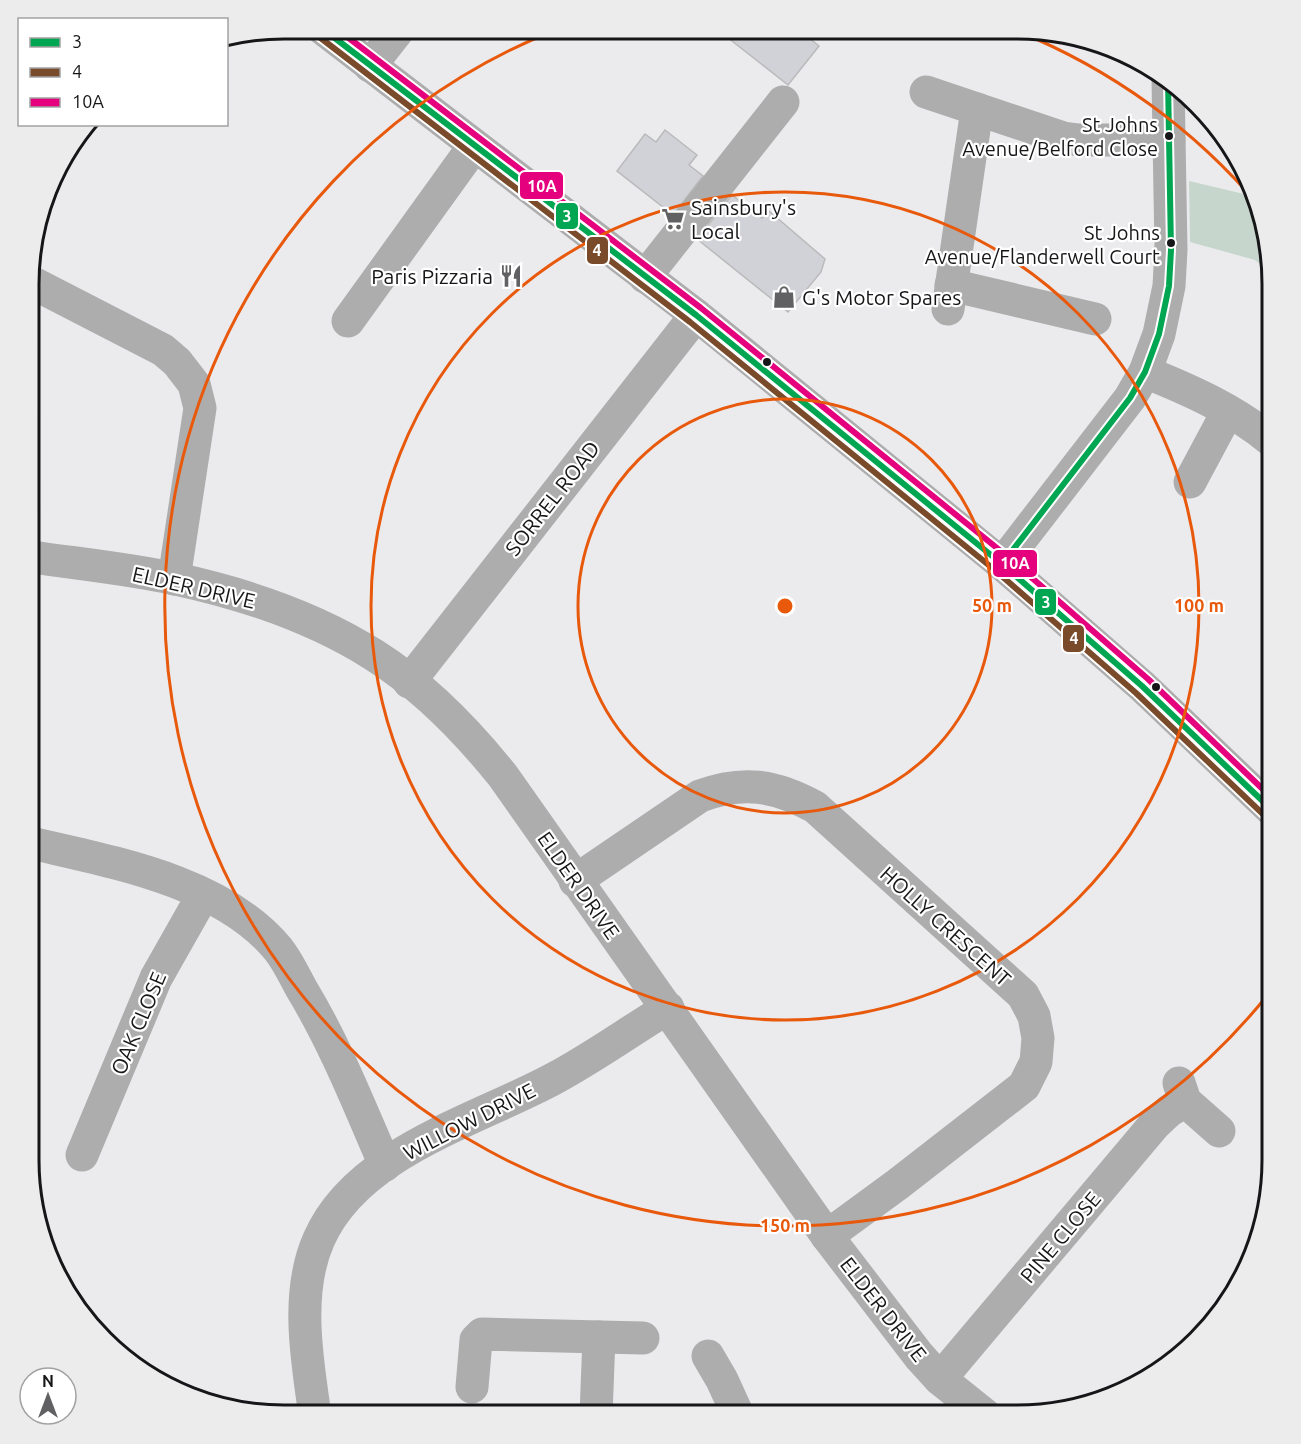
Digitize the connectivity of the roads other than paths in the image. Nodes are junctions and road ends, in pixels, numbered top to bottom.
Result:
1 (336, 39) edge
2 (391, 39) edge
3 (370, 66) junction
4 (926, 92) dead end
5 (1168, 92) edge
6 (783, 102) dead end
7 (977, 109) junction
8 (1169, 140) junction
9 (474, 146) junction
10 (645, 277) junction
11 (39, 286) edge
12 (696, 315) junction
13 (1095, 319) dead end
14 (348, 321) dead end
15 (1145, 372) junction
16 (1228, 411) junction
17 (1262, 434) edge
18 (1190, 482) dead end
19 (39, 558) edge
20 (1002, 564) junction
21 (174, 579) junction
22 (409, 682) junction
23 (1262, 799) edge
24 (39, 845) edge
25 (575, 881) junction
26 (202, 895) junction
27 (668, 1008) junction
28 (1219, 1131) dead end
29 (82, 1155) dead end
30 (385, 1165) junction
31 (826, 1236) junction
32 (599, 1337) junction
33 (643, 1338) dead end
34 (708, 1356) dead end
35 (940, 1379) junction
36 (472, 1387) dead end
37 (314, 1405) edge
38 (596, 1405) edge
39 (733, 1405) edge
40 (972, 1405) edge

1 - 3 street
2 - 3 street
3 - 9 street
4 - 7 street
5 - 8 street
6 - 10 street
7 - 8 street
7 - 13 street
8 - 15 street
9 - 10 street
9 - 14 street
10 - 12 street
11 - 21 street
12 - 20 street
12 - 22 street, SORREL ROAD
15 - 16 street
15 - 20 street
16 - 17 street
16 - 18 street
19 - 21 street, ELDER DRIVE
20 - 23 street
21 - 22 street, ELDER DRIVE
22 - 25 street, ELDER DRIVE
24 - 26 street
25 - 27 street, ELDER DRIVE
25 - 31 street, HOLLY CRESCENT
26 - 29 street, OAK CLOSE
26 - 30 street
27 - 30 street, WILLOW DRIVE
27 - 31 street, ELDER DRIVE
28 - 35 street, PINE CLOSE
30 - 37 street, WILLOW DRIVE
31 - 35 street, ELDER DRIVE
32 - 33 street
32 - 36 street
32 - 38 street
34 - 39 street
35 - 40 street, ELDER DRIVE

